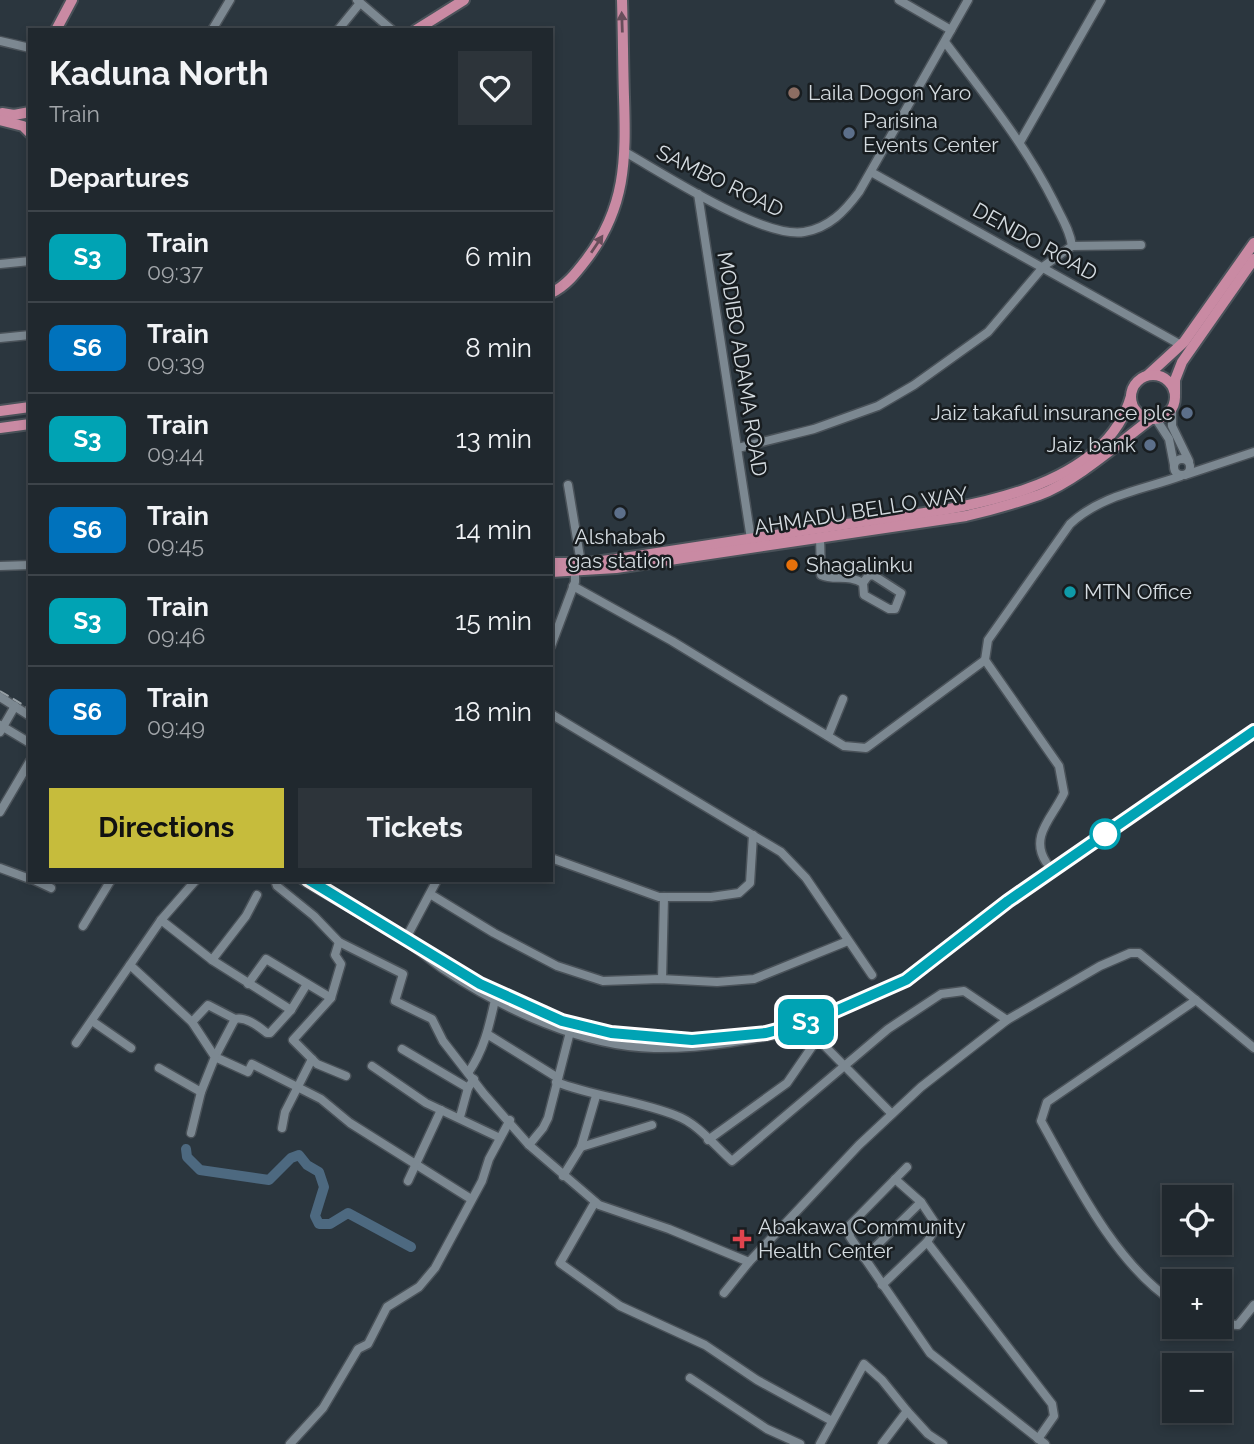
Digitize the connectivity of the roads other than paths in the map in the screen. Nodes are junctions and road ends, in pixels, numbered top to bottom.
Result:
1 (64, 0) edge
2 (72, 0) edge
3 (230, 0) edge
4 (464, 0) edge
5 (622, 0) edge
6 (899, 0) edge
7 (968, 0) edge
8 (1101, 0) edge
9 (359, 1) edge
10 (50, 28) edge
11 (58, 28) edge
12 (213, 28) edge
13 (339, 28) edge
14 (390, 28) edge
15 (419, 28) edge
16 (951, 30) junction
17 (0, 41) edge
18 (945, 42) junction
19 (28, 48) edge
20 (0, 112) edge
21 (28, 113) edge
22 (0, 120) edge
23 (28, 131) edge
24 (1020, 142) junction
25 (625, 152) junction
26 (871, 172) junction
27 (698, 194) junction
28 (1254, 243) edge
29 (1141, 245) dead end
30 (1072, 246) junction
31 (1254, 259) edge
32 (28, 261) edge
33 (0, 264) edge
34 (1044, 266) junction
35 (553, 292) edge
36 (28, 335) edge
37 (0, 338) edge
38 (1181, 345) junction
39 (1148, 375) junction
40 (1175, 394) junction
41 (1131, 396) junction
42 (28, 407) edge
43 (1172, 408) junction
44 (0, 411) edge
45 (1154, 419) junction
46 (28, 424) edge
47 (0, 428) edge
48 (738, 447) junction
49 (1254, 453) edge
50 (1189, 463) junction
51 (1174, 467) junction
52 (1207, 470) junction
53 (1183, 476) junction
54 (1163, 481) junction
55 (568, 485) dead end
56 (820, 537) junction
57 (751, 539) junction
58 (553, 564) edge
59 (28, 565) edge
60 (0, 566) edge
61 (578, 567) junction
62 (553, 572) edge
63 (863, 583) junction
64 (573, 586) junction
65 (553, 641) edge
66 (985, 660) junction
67 (0, 697) edge
68 (843, 699) dead end
69 (15, 706) junction
70 (28, 715) edge
71 (553, 715) edge
72 (1, 728) edge
73 (828, 736) junction
74 (28, 742) edge
75 (28, 764) edge
76 (0, 812) edge
77 (753, 835) junction
78 (553, 859) edge
79 (1046, 862) dead end
80 (0, 868) edge
81 (28, 878) edge
82 (38, 882) edge
83 (110, 882) edge
84 (192, 882) edge
85 (276, 882) edge
86 (305, 882) edge
87 (436, 882) edge
88 (51, 888) dead end
89 (430, 894) junction
90 (257, 895) dead end
91 (662, 897) junction
92 (161, 920) junction
93 (83, 926) dead end
94 (405, 940) junction
95 (848, 941) junction
96 (339, 942) junction
97 (212, 960) junction
98 (130, 965) junction
99 (872, 975) dead end
100 (661, 979) junction
101 (248, 984) junction
102 (307, 984) junction
103 (331, 998) junction
104 (495, 1000) junction
105 (1196, 1000) junction
106 (291, 1010) junction
107 (235, 1019) junction
108 (1007, 1020) junction
109 (92, 1021) junction
110 (192, 1022) junction
111 (570, 1032) junction
112 (487, 1034) junction
113 (818, 1038) junction
114 (76, 1044) dead end
115 (131, 1048) dead end
116 (1254, 1048) edge
117 (401, 1049) dead end
118 (215, 1057) junction
119 (312, 1059) junction
120 (843, 1065) junction
121 (372, 1066) dead end
122 (159, 1068) dead end
123 (346, 1076) dead end
124 (471, 1076) junction
125 (557, 1080) junction
126 (296, 1086) junction
127 (468, 1088) junction
128 (201, 1092) junction
129 (596, 1096) junction
130 (441, 1110) junction
131 (892, 1114) junction
132 (460, 1117) junction
133 (510, 1120) junction
134 (652, 1125) dead end
135 (282, 1128) dead end
136 (191, 1133) dead end
137 (500, 1138) junction
138 (708, 1140) junction
139 (529, 1145) junction
140 (581, 1147) junction
141 (416, 1163) junction
142 (907, 1167) dead end
143 (563, 1175) junction
144 (895, 1180) junction
145 (408, 1181) dead end
146 (471, 1199) junction
147 (595, 1202) junction
148 (921, 1202) junction
149 (927, 1242) junction
150 (864, 1258) junction
151 (749, 1262) junction
152 (882, 1285) junction
153 (724, 1293) dead end
154 (1162, 1294) edge
155 (1254, 1305) edge
156 (1232, 1325) edge
157 (690, 1378) dead end
158 (907, 1411) junction
159 (832, 1421) junction
160 (1041, 1441) edge
161 (290, 1444) edge
162 (800, 1444) edge
163 (821, 1444) edge
164 (882, 1444) edge
165 (942, 1444) edge

1 - 10 main road
2 - 11 main road
3 - 12 street
4 - 15 main road
25 -> 5 main road
6 - 16 street
7 - 16 street, SAMBO ROAD
8 - 24 street
9 - 13 street
9 - 14 street
16 - 18 street, SAMBO ROAD
17 - 19 street
18 - 24 street
18 - 26 street, SAMBO ROAD
20 - 21 main road
22 - 23 main road
24 - 30 street
25 - 27 street, SAMBO ROAD
35 -> 25 main road
26 - 27 street, SAMBO ROAD
26 - 34 street, DENDO ROAD
27 - 48 street, MODIBO ADAMA ROAD
28 - 38 main road
29 - 30 street
30 - 34 street
31 - 40 main road
32 - 33 street
34 - 38 street, DENDO ROAD
34 - 48 street
36 - 37 street
38 - 39 main road
39 - 40 main road
39 - 41 main road
40 - 43 main road
41 - 45 main road
41 - 57 main road, AHMADU BELLO WAY
42 - 44 main road
43 - 45 main road
43 - 50 street
45 - 51 street
45 - 56 main road, AHMADU BELLO WAY
46 - 47 main road
48 - 57 street, MODIBO ADAMA ROAD
49 - 52 street
50 - 51 street
50 - 52 street
50 - 53 street
51 - 53 street
51 - 54 street
52 - 53 street
53 - 54 street
54 - 66 street
55 - 61 street
56 - 61 main road, AHMADU BELLO WAY
56 - 63 street
57 - 61 main road, AHMADU BELLO WAY
58 - 61 main road, AHMADU BELLO WAY
59 - 60 street
61 - 62 main road, AHMADU BELLO WAY
61 - 64 street
63 - 63 street
64 - 65 street
64 - 73 street
66 - 73 street
66 - 79 street
67 - 69 street
68 - 73 street
69 - 70 street
69 - 72 street
71 - 77 street
72 - 74 street
75 - 76 street
77 - 91 street
77 - 95 street
78 - 91 street
80 - 81 street
82 - 88 street
83 - 93 street
84 - 92 street
85 - 96 street
86 - 94 street
87 - 89 street
89 - 94 street
89 - 100 street
90 - 97 street
91 - 100 street
92 - 97 street
92 - 98 street
94 - 104 street
95 - 99 street
95 - 100 street
96 - 103 street
96 - 124 street
97 - 101 street
98 - 109 street
98 - 110 street
101 - 102 street
101 - 106 street
102 - 103 street
102 - 106 street
103 - 119 street
104 - 111 street
104 - 112 street
105 - 108 street
105 - 116 street
105 - 154 street
106 - 107 street
107 - 110 street
107 - 118 street
108 - 120 street
108 - 131 street
109 - 114 street
109 - 115 street
110 - 118 street
111 - 113 street
111 - 125 street
112 - 124 street
112 - 125 street
113 - 120 street
113 - 138 street
117 - 127 street
118 - 126 street
118 - 128 street
119 - 123 street
119 - 126 street
120 - 131 street
120 - 138 street
121 - 130 street
122 - 128 street
124 - 127 street
124 - 133 street
125 - 129 street
125 - 139 street
126 - 135 street
126 - 141 street
127 - 132 street
128 - 136 street
129 - 138 street
129 - 140 street
130 - 132 street
130 - 141 street
131 - 151 street
132 - 137 street
133 - 137 street
133 - 139 street
134 - 140 street
137 - 146 street
139 - 143 street
140 - 143 street
141 - 145 street
141 - 146 street
142 - 144 street
143 - 147 street
144 - 148 street
144 - 150 street
146 - 161 street
147 - 151 street
147 - 159 street
148 - 149 street
148 - 150 street
149 - 152 street
149 - 160 street
150 - 152 street
151 - 153 street
152 - 160 street
155 - 156 street
157 - 162 street
158 - 159 street
158 - 164 street
158 - 165 street
159 - 163 street

